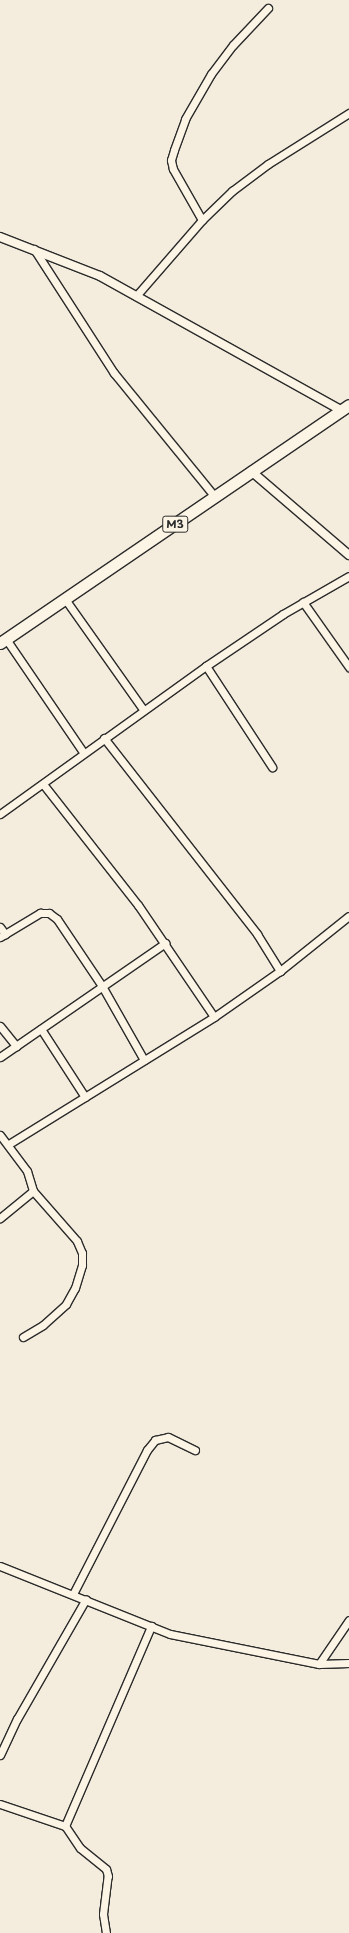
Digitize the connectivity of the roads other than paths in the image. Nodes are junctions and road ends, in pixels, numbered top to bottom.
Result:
1 (268, 8) dead end
2 (349, 113) edge
3 (202, 220) junction
4 (0, 237) edge
5 (34, 249) junction
6 (136, 296) junction
7 (345, 407) edge
8 (251, 471) junction
9 (215, 497) junction
10 (349, 555) edge
11 (349, 576) edge
12 (65, 598) junction
13 (303, 602) junction
14 (3, 641) edge
15 (206, 666) junction
16 (349, 667) edge
17 (143, 709) junction
18 (104, 738) junction
19 (82, 752) junction
20 (272, 767) dead end
21 (43, 784) junction
22 (0, 814) edge
23 (349, 916) edge
24 (0, 927) edge
25 (2, 935) edge
26 (165, 943) junction
27 (280, 971) junction
28 (102, 986) junction
29 (214, 1017) junction
30 (0, 1026) edge
31 (41, 1029) junction
32 (16, 1046) junction
33 (0, 1057) edge
34 (144, 1060) junction
35 (85, 1097) junction
36 (0, 1135) edge
37 (9, 1144) junction
38 (33, 1191) junction
39 (0, 1218) edge
40 (22, 1337) dead end
41 (195, 1450) dead end
42 (0, 1566) edge
43 (73, 1594) junction
44 (86, 1599) junction
45 (349, 1620) edge
46 (150, 1626) junction
47 (349, 1663) edge
48 (319, 1664) junction
49 (0, 1755) edge
50 (0, 1804) edge
51 (65, 1826) junction
52 (106, 1933) edge

1 - 3 street
2 - 3 street
3 - 6 street
4 - 5 street
5 - 6 street
5 - 9 street
6 - 7 street
7 - 8 main road, M3
8 - 9 main road, M3
8 - 10 street
9 - 12 main road, M3
11 - 13 street
12 - 14 main road, M3
12 - 17 street
13 - 15 street
13 - 16 street
14 - 19 street
15 - 17 street
15 - 20 street
17 - 18 street
18 - 19 street
18 - 27 street
19 - 21 street
21 - 22 street
21 - 26 street
23 - 27 street
24 - 25 street
25 - 28 street
26 - 28 street
26 - 29 street
27 - 29 street
28 - 31 street
28 - 34 street
29 - 34 street
30 - 32 street
31 - 32 street
31 - 35 street
32 - 33 street
34 - 35 street
35 - 37 street
36 - 37 street
37 - 38 street
38 - 39 street
38 - 40 street
41 - 43 street
42 - 43 street
43 - 44 street
44 - 46 street
44 - 49 street
45 - 48 street
46 - 48 street
46 - 51 street
47 - 48 street
50 - 51 street
51 - 52 street

